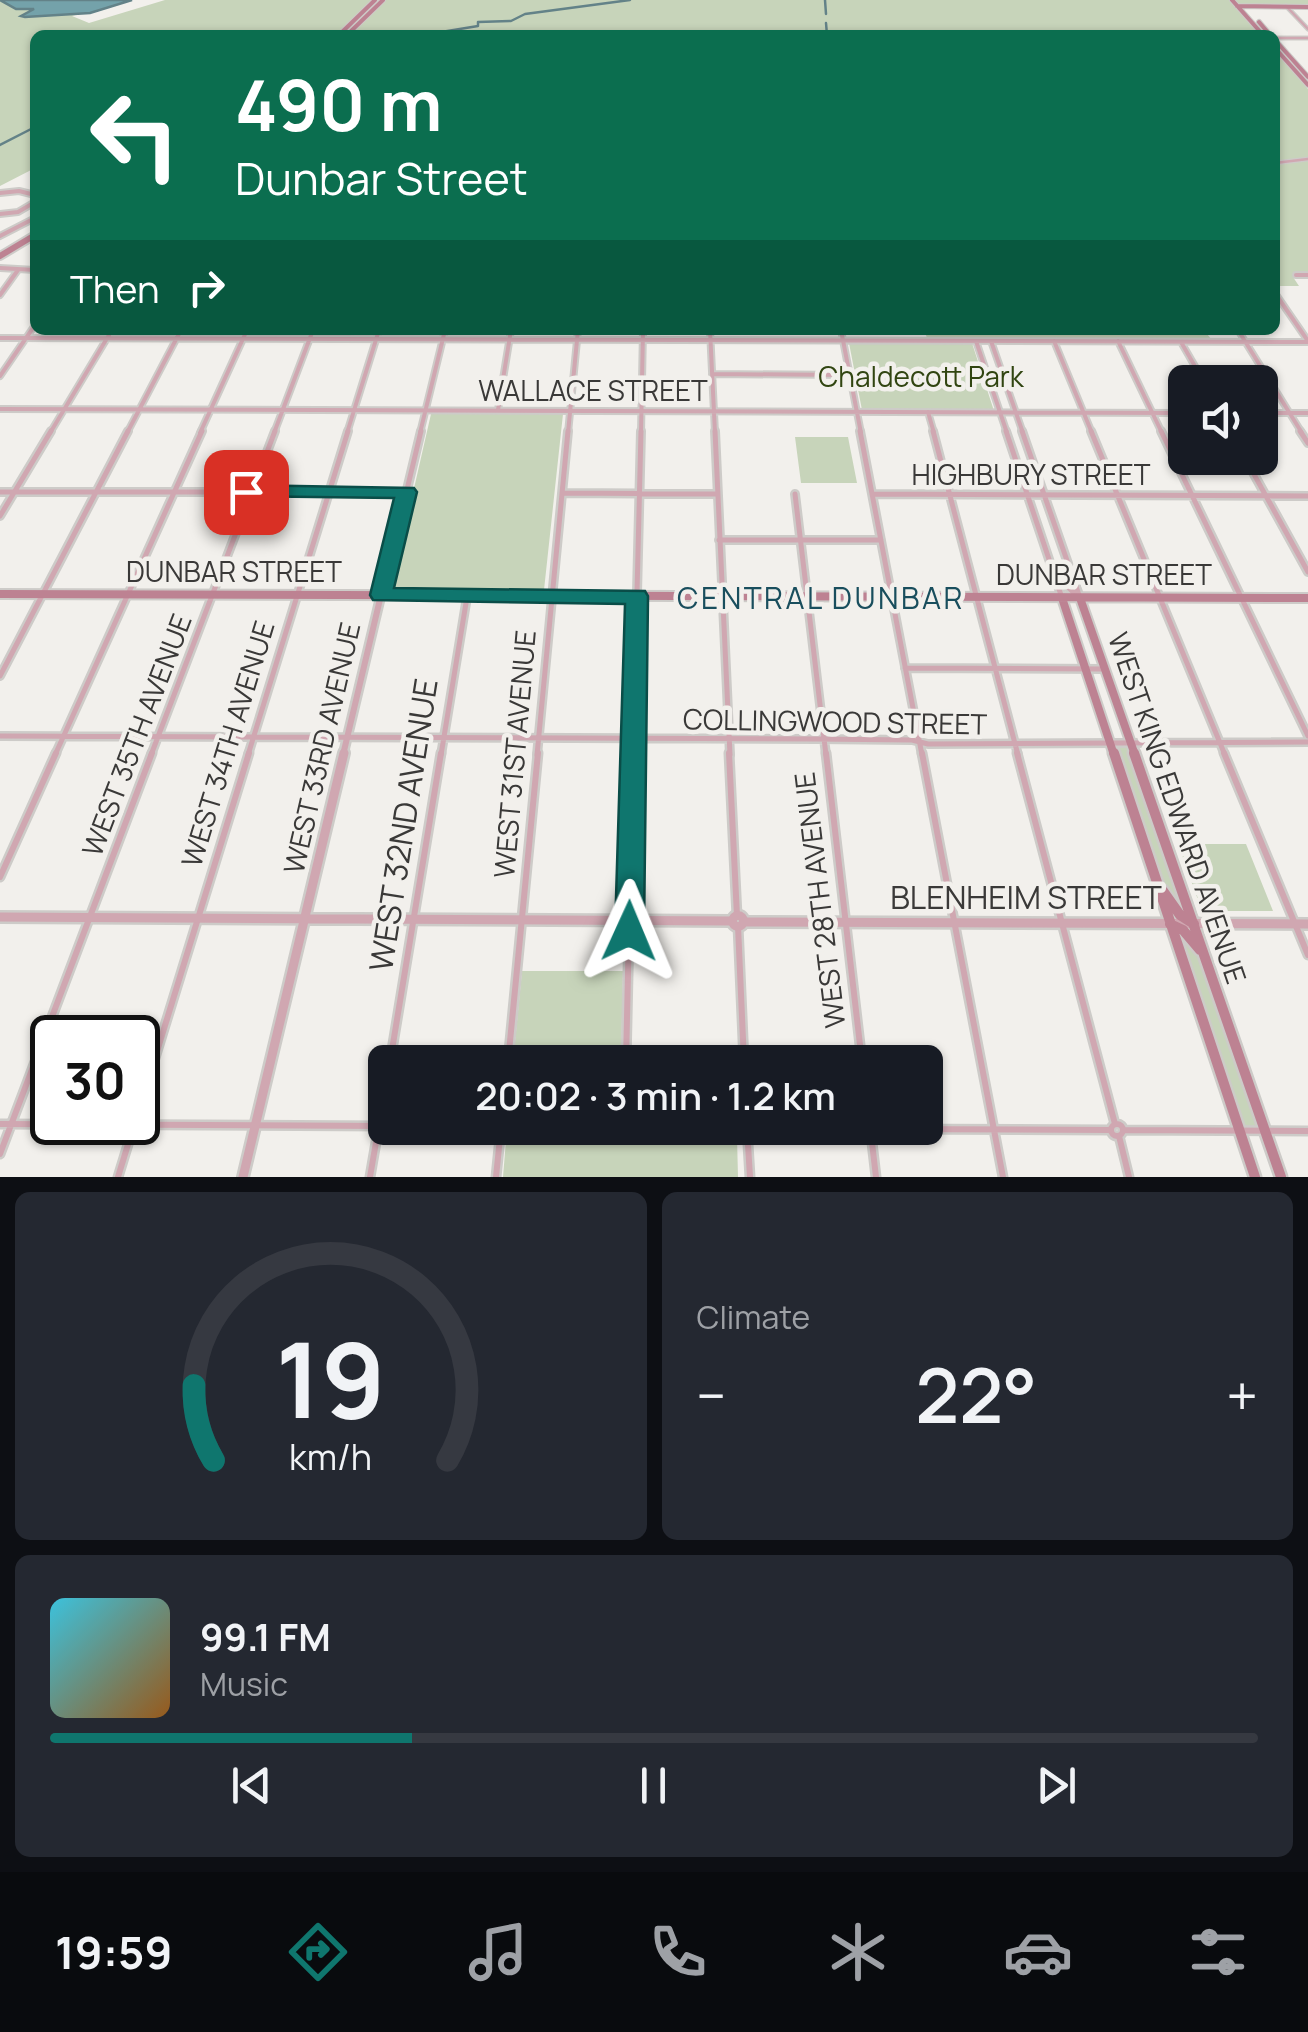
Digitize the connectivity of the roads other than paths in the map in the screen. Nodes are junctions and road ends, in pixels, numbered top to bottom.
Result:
1 (375, 0) edge
2 (383, 0) edge
3 (1232, 0) edge
4 (1241, 3) edge
5 (1286, 6) junction
6 (1308, 6) edge
7 (1308, 29) edge
8 (344, 30) edge
9 (352, 30) edge
10 (1265, 30) edge
11 (1280, 37) edge
12 (1308, 38) edge
13 (1280, 47) edge
14 (1280, 52) edge
15 (1305, 74) edge
16 (1308, 85) edge
17 (1308, 159) edge
18 (1280, 162) edge
19 (0, 194) edge
20 (30, 194) edge
21 (30, 207) edge
22 (0, 214) edge
23 (30, 221) edge
24 (30, 235) edge
25 (0, 236) edge
26 (0, 253) edge
27 (0, 268) edge
28 (18, 270) junction
29 (30, 270) edge
30 (1296, 275) dead end
31 (1308, 275) edge
32 (0, 295) edge
33 (1280, 300) edge
34 (30, 332) edge
35 (109, 335) edge
36 (178, 335) edge
37 (245, 335) edge
38 (310, 335) edge
39 (377, 335) edge
40 (444, 335) edge
41 (511, 335) edge
42 (578, 335) edge
43 (644, 335) edge
44 (710, 335) edge
45 (776, 335) edge
46 (842, 335) edge
47 (1241, 335) edge
48 (0, 338) edge
49 (26, 338) junction
50 (107, 338) junction
51 (176, 338) junction
52 (243, 339) junction
53 (309, 339) junction
54 (376, 339) junction
55 (443, 339) junction
56 (510, 340) junction
57 (577, 340) junction
58 (643, 340) junction
59 (710, 340) junction
60 (777, 340) junction
61 (843, 340) junction
62 (976, 341) junction
63 (991, 341) junction
64 (1054, 341) junction
65 (1118, 341) junction
66 (1181, 342) junction
67 (1245, 342) junction
68 (1308, 342) edge
69 (1194, 365) edge
70 (1, 374) edge
71 (712, 374) junction
72 (850, 374) junction
73 (0, 409) edge
74 (64, 409) junction
75 (140, 409) junction
76 (211, 409) junction
77 (283, 410) junction
78 (354, 410) junction
79 (426, 410) junction
80 (498, 410) junction
81 (570, 410) junction
82 (642, 411) junction
83 (858, 411) junction
84 (714, 412) junction
85 (928, 412) junction
86 (1000, 412) junction
87 (1015, 412) junction
88 (1083, 412) junction
89 (1152, 412) junction
90 (1168, 412) edge
91 (1278, 413) edge
92 (1289, 413) junction
93 (1308, 413) edge
94 (1308, 443) edge
95 (1254, 475) edge
96 (0, 492) edge
97 (14, 492) junction
98 (96, 492) junction
99 (174, 492) junction
100 (251, 492) junction
101 (329, 492) junction
102 (406, 492) junction
103 (562, 493) junction
104 (640, 494) junction
105 (718, 494) junction
106 (794, 494) dead end
107 (874, 494) junction
108 (950, 494) junction
109 (1028, 495) junction
110 (1044, 495) junction
111 (1118, 495) junction
112 (1192, 496) junction
113 (1266, 496) junction
114 (1308, 496) edge
115 (0, 516) edge
116 (720, 540) junction
117 (800, 540) junction
118 (880, 540) junction
119 (1052, 567) junction
120 (1308, 572) edge
121 (0, 594) edge
122 (43, 594) junction
123 (128, 594) junction
124 (212, 594) junction
125 (297, 595) junction
126 (381, 595) junction
127 (467, 596) junction
128 (552, 596) junction
129 (637, 596) junction
130 (722, 596) junction
131 (807, 597) junction
132 (892, 597) junction
133 (978, 598) junction
134 (1062, 598) junction
135 (1080, 598) junction
136 (1161, 598) junction
137 (1242, 598) junction
138 (1308, 598) edge
139 (1088, 620) junction
140 (906, 668) junction
141 (996, 669) junction
142 (1086, 669) junction
143 (1104, 669) junction
144 (0, 676) edge
145 (0, 736) edge
146 (63, 736) junction
147 (158, 737) junction
148 (253, 737) junction
149 (348, 738) junction
150 (443, 738) junction
151 (538, 738) junction
152 (634, 738) junction
153 (729, 739) junction
154 (824, 739) junction
155 (1308, 739) edge
156 (1130, 741) junction
157 (920, 742) junction
158 (1220, 742) junction
159 (1015, 744) junction
160 (1112, 745) junction
161 (1154, 874) junction
162 (0, 877) edge
163 (0, 918) edge
164 (90, 918) junction
165 (198, 918) junction
166 (304, 920) junction
167 (413, 920) junction
168 (522, 920) junction
169 (630, 920) junction
170 (738, 922) junction
171 (846, 922) junction
172 (954, 922) junction
173 (1062, 923) junction
174 (1170, 924) junction
175 (1194, 924) junction
176 (1295, 924) junction
177 (1308, 924) edge
178 (1308, 955) edge
179 (1206, 962) junction
180 (160, 1042) edge
181 (393, 1045) edge
182 (510, 1045) edge
183 (626, 1045) edge
184 (743, 1045) edge
185 (860, 1045) edge
186 (0, 1124) edge
187 (12, 1124) junction
188 (30, 1124) edge
189 (160, 1124) edge
190 (256, 1125) junction
191 (368, 1126) edge
192 (943, 1130) edge
193 (994, 1130) junction
194 (1117, 1130) junction
195 (1239, 1130) junction
196 (1265, 1131) junction
197 (1308, 1131) edge
198 (128, 1145) edge
199 (378, 1145) edge
200 (499, 1145) edge
201 (748, 1145) edge
202 (872, 1145) edge
203 (0, 1154) edge
204 (118, 1177) edge
205 (243, 1177) edge
206 (370, 1177) edge
207 (496, 1177) edge
208 (750, 1177) edge
209 (876, 1177) edge
210 (1002, 1177) edge
211 (1129, 1177) edge
212 (1254, 1177) edge
213 (1282, 1177) edge

1 - 8 main road
2 - 9 main road
3 - 4 main road
4 - 5 main road
4 - 10 main road
5 - 6 main road
5 - 7 street
11 - 12 street
13 - 15 main road
14 - 15 main road
15 - 16 main road
17 - 18 street
19 - 20 street
21 - 22 street
23 - 25 street
24 - 26 main road
27 - 28 street
28 - 29 street
28 - 32 street
30 - 31 street
33 - 68 street
34 - 49 street
35 - 50 street
36 - 51 street
37 - 52 street
38 - 53 street, WEST 35TH AVENUE
39 - 54 street, WEST 34TH AVENUE
40 - 55 street, WEST 33RD AVENUE
41 - 56 street
42 - 57 street, WEST 31ST AVENUE
43 - 58 street
44 - 59 street
45 - 60 street
46 - 61 street
47 - 67 street
48 - 49 street
49 - 50 street
49 - 70 street
50 - 51 street
50 - 74 street
51 - 52 street
51 - 75 street
52 - 53 street
52 - 76 street
53 - 54 street
53 - 77 street, WEST 35TH AVENUE
54 - 55 street
54 - 78 street, WEST 34TH AVENUE
55 - 56 street
55 - 79 street, WEST 33RD AVENUE
56 - 57 street
56 - 80 street
57 - 58 street
57 - 81 street, WEST 31ST AVENUE
58 - 59 street
58 - 82 street
59 - 60 street
59 - 71 street
60 - 61 street
61 - 62 street
61 - 72 street
62 - 63 street
62 - 86 street, WEST KING EDWARD AVENUE
63 - 64 street
63 - 87 street, WEST KING EDWARD AVENUE
64 - 65 street
64 - 88 street
65 - 66 street
65 - 89 street
66 - 67 street
66 - 69 street
67 - 68 street
67 - 92 street
71 - 72 street
71 - 84 street
72 - 83 street
73 - 74 street, WALLACE STREET
74 - 75 street, WALLACE STREET
74 - 97 street
75 - 76 street, WALLACE STREET
75 - 98 street
76 - 77 street, WALLACE STREET
76 - 99 street
77 - 78 street, WALLACE STREET
77 - 100 street, WEST 35TH AVENUE
78 - 79 street, WALLACE STREET
78 - 101 street, WEST 34TH AVENUE
79 - 80 street, WALLACE STREET
79 - 102 street, WEST 33RD AVENUE
80 - 81 street, WALLACE STREET
81 - 82 street, WALLACE STREET
81 - 103 street, WEST 31ST AVENUE
82 - 84 street, WALLACE STREET
82 - 104 street
83 - 84 street, WALLACE STREET
83 - 85 street, WALLACE STREET
83 - 107 street
84 - 105 street
85 - 86 street, WALLACE STREET
85 - 108 street
86 - 87 street, WALLACE STREET
86 - 109 street, WEST KING EDWARD AVENUE
87 - 88 street, WALLACE STREET
87 - 110 street, WEST KING EDWARD AVENUE
88 - 89 street, WALLACE STREET
88 - 111 street
89 - 90 street, WALLACE STREET
89 - 112 street
91 - 92 street
92 - 93 street
92 - 94 street
95 - 113 street
96 - 97 street
97 - 98 street
97 - 115 street
98 - 99 street
98 - 122 street
99 - 100 street
99 - 123 street
100 - 101 street
100 - 124 street, WEST 35TH AVENUE
101 - 102 street
101 - 125 street, WEST 34TH AVENUE
102 - 126 street, WEST 33RD AVENUE
103 - 104 street
103 - 128 street, WEST 31ST AVENUE
104 - 105 street
104 - 129 street
105 - 116 street
106 - 117 street, WEST 28TH AVENUE
107 - 108 street, HIGHBURY STREET
107 - 118 street
108 - 109 street, HIGHBURY STREET
108 - 133 street
109 - 110 street, HIGHBURY STREET
109 - 119 street, WEST KING EDWARD AVENUE
110 - 111 street, HIGHBURY STREET
110 - 135 street, WEST KING EDWARD AVENUE
111 - 112 street, HIGHBURY STREET
111 - 136 street
112 - 113 street, HIGHBURY STREET
112 - 137 street
113 - 114 street, HIGHBURY STREET
113 - 120 street
116 - 117 street
116 - 130 street
117 - 118 street
117 - 131 street, WEST 28TH AVENUE
118 - 132 street
119 - 134 street, WEST KING EDWARD AVENUE
119 - 135 street
121 - 122 main road, DUNBAR STREET
122 - 123 main road, DUNBAR STREET
122 - 144 street
123 - 124 main road, DUNBAR STREET
123 - 146 street
124 - 125 main road, DUNBAR STREET
124 - 147 street, WEST 35TH AVENUE
125 - 126 main road, DUNBAR STREET
125 - 148 street, WEST 34TH AVENUE
126 - 127 main road, DUNBAR STREET
126 - 149 street, WEST 33RD AVENUE
127 - 128 main road, DUNBAR STREET
127 - 150 street, WEST 32ND AVENUE
128 - 129 main road, DUNBAR STREET
128 - 151 street, WEST 31ST AVENUE
129 - 130 main road, DUNBAR STREET
129 - 152 street
130 - 131 main road, DUNBAR STREET
130 - 153 street
131 - 132 main road, DUNBAR STREET
131 - 154 street, WEST 28TH AVENUE
132 - 133 main road, DUNBAR STREET
132 - 140 street
133 - 134 main road, DUNBAR STREET
133 - 141 street
134 - 135 main road, DUNBAR STREET
134 - 139 main road
134 - 142 main road, WEST KING EDWARD AVENUE
135 - 136 main road, DUNBAR STREET
135 - 139 main road, WEST KING EDWARD AVENUE
136 - 137 main road, DUNBAR STREET
136 - 158 street
137 - 138 main road, DUNBAR STREET
137 - 155 street
139 - 143 main road, WEST KING EDWARD AVENUE
140 - 141 street
140 - 157 street
141 - 142 street
141 - 159 street
142 - 143 street
142 - 160 main road, WEST KING EDWARD AVENUE
143 - 156 main road, WEST KING EDWARD AVENUE
145 - 146 street, COLLINGWOOD STREET
146 - 147 street, COLLINGWOOD STREET
146 - 162 street
147 - 148 street, COLLINGWOOD STREET
147 - 164 street, WEST 35TH AVENUE
148 - 149 street, COLLINGWOOD STREET
148 - 165 street, WEST 34TH AVENUE
149 - 150 street, COLLINGWOOD STREET
149 - 166 street, WEST 33RD AVENUE
150 - 151 street, COLLINGWOOD STREET
150 - 167 street, WEST 32ND AVENUE
151 - 152 street, COLLINGWOOD STREET
151 - 168 street, WEST 31ST AVENUE
152 - 153 street, COLLINGWOOD STREET
152 - 169 street
153 - 154 street, COLLINGWOOD STREET
153 - 170 street
154 - 157 street, COLLINGWOOD STREET
154 - 171 street, WEST 28TH AVENUE
155 - 158 street, COLLINGWOOD STREET
156 - 158 street, COLLINGWOOD STREET
156 - 160 street, COLLINGWOOD STREET
156 - 175 main road, WEST KING EDWARD AVENUE
157 - 159 street, COLLINGWOOD STREET
157 - 172 street
158 - 176 street
159 - 160 street, COLLINGWOOD STREET
159 - 173 street
160 - 161 main road, WEST KING EDWARD AVENUE
161 - 174 main road, WEST KING EDWARD AVENUE
161 - 175 main road
163 - 164 street, BLENHEIM STREET
164 - 165 street, BLENHEIM STREET
164 - 187 street, WEST 35TH AVENUE
165 - 166 street, BLENHEIM STREET
165 - 180 street, WEST 34TH AVENUE
166 - 167 street, BLENHEIM STREET
166 - 190 street, WEST 33RD AVENUE
167 - 168 street, BLENHEIM STREET
167 - 181 street, WEST 32ND AVENUE
168 - 169 street, BLENHEIM STREET
168 - 182 street, WEST 31ST AVENUE
169 - 170 street, BLENHEIM STREET
169 - 183 street
170 - 171 street, BLENHEIM STREET
170 - 184 street
171 - 172 street, BLENHEIM STREET
171 - 185 street, WEST 28TH AVENUE
172 - 173 street, BLENHEIM STREET
172 - 193 street
173 - 174 street, BLENHEIM STREET
173 - 194 street
174 - 175 street, BLENHEIM STREET
174 - 179 main road
174 - 195 main road, WEST KING EDWARD AVENUE
175 - 176 street, BLENHEIM STREET
175 - 179 main road, WEST KING EDWARD AVENUE
176 - 177 street, BLENHEIM STREET
176 - 178 street
179 - 196 main road, WEST KING EDWARD AVENUE
186 - 187 street
187 - 188 street
187 - 203 street, WEST 35TH AVENUE
189 - 190 street
190 - 191 street
190 - 205 street, WEST 33RD AVENUE
192 - 193 street
193 - 194 street
193 - 210 street
194 - 195 street
194 - 211 street
195 - 196 street
195 - 212 main road, WEST KING EDWARD AVENUE
196 - 197 street
196 - 213 main road, WEST KING EDWARD AVENUE
198 - 204 street
199 - 206 street
200 - 207 street
201 - 208 street
202 - 209 street

